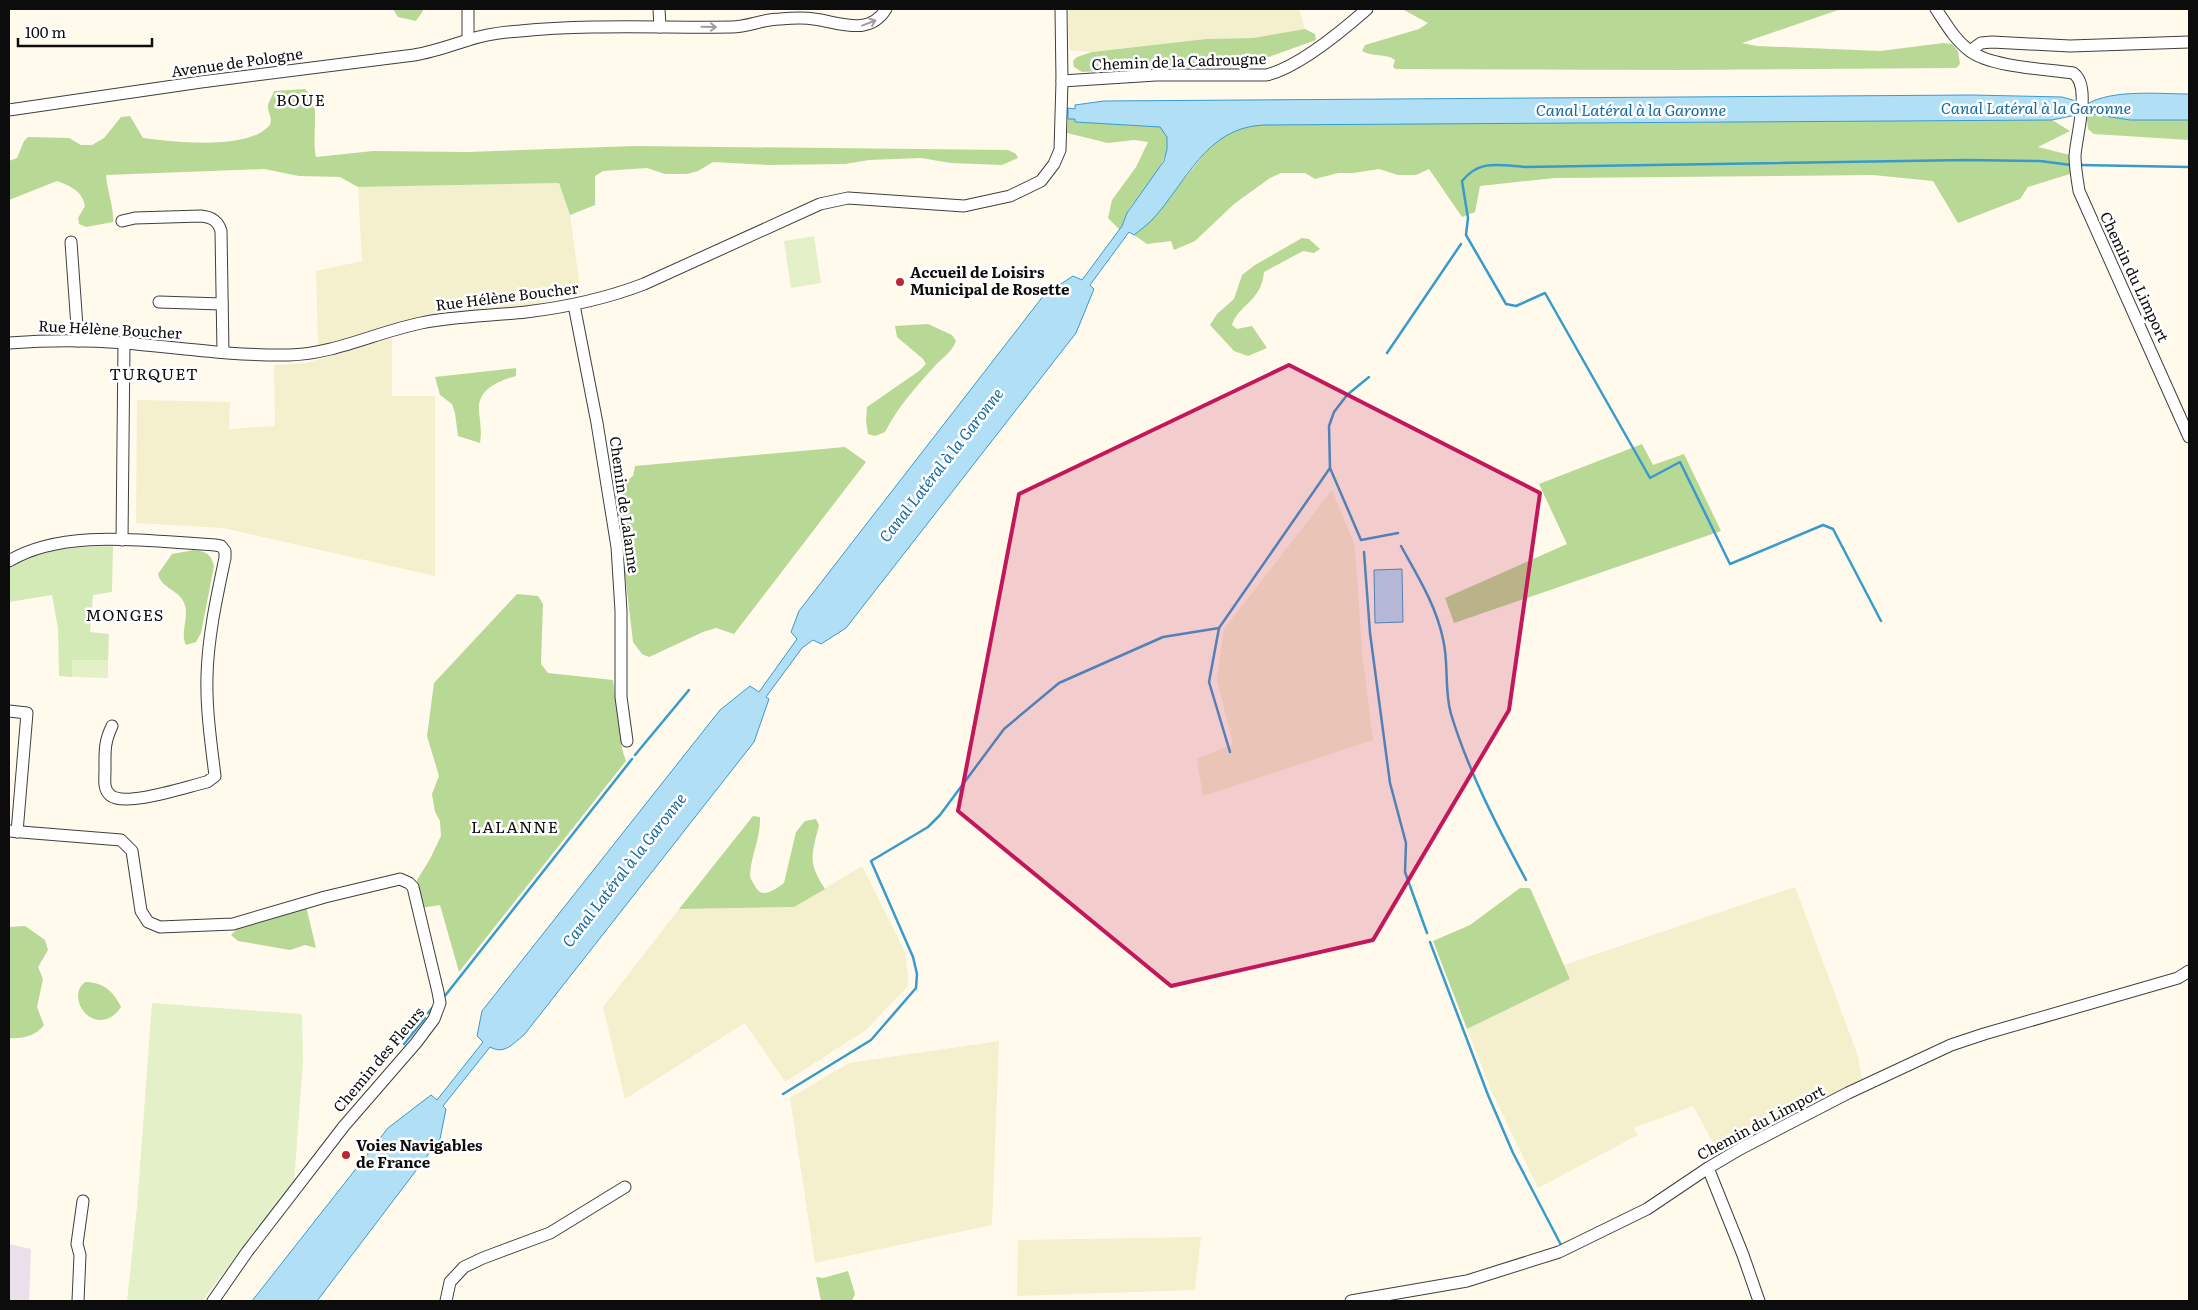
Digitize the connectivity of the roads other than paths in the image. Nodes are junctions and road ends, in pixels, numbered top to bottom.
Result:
1 (468, 9) edge
2 (660, 9) edge
3 (886, 9) edge
4 (1060, 9) edge
5 (1367, 9) edge
6 (1936, 9) edge
7 (660, 27) junction
8 (468, 40) junction
9 (2189, 42) edge
10 (1970, 51) junction
11 (1062, 82) junction
12 (9, 110) edge
13 (122, 221) dead end
14 (71, 242) dead end
15 (159, 302) dead end
16 (222, 304) junction
17 (574, 305) junction
18 (78, 341) junction
19 (9, 343) edge
20 (124, 343) junction
21 (223, 352) junction
22 (2189, 437) edge
23 (122, 540) junction
24 (9, 562) edge
25 (9, 711) edge
26 (112, 726) dead end
27 (627, 741) dead end
28 (13, 831) edge
29 (2189, 971) edge
30 (1708, 1168) junction
31 (625, 1187) dead end
32 (83, 1202) dead end
33 (78, 1301) edge
34 (213, 1301) edge
35 (446, 1301) edge
36 (1350, 1301) edge
37 (1759, 1301) edge

1 - 8 street
2 - 7 street
7 -> 3 street, Avenue de Pologne
4 - 11 street
5 - 11 street, Chemin de la Cadrougne
6 - 10 street
7 - 8 street, Avenue de Pologne
8 - 12 street, Avenue de Pologne
9 - 10 street
10 - 22 street, Chemin du Limport
11 - 17 street, Rue Hélène Boucher
13 - 16 street
14 - 18 street
15 - 16 street
16 - 21 street
17 - 21 street, Rue Hélène Boucher
17 - 27 street, Chemin de Lalanne
18 - 19 street, Rue Hélène Boucher
18 - 20 street, Rue Hélène Boucher
20 - 21 street, Rue Hélène Boucher
20 - 23 street
23 - 24 street
23 - 26 street
25 - 28 street
28 - 34 street, Chemin des Fleurs
29 - 30 street, Chemin du Limport
30 - 36 street, Chemin du Limport
30 - 37 street
31 - 35 street
32 - 33 street

